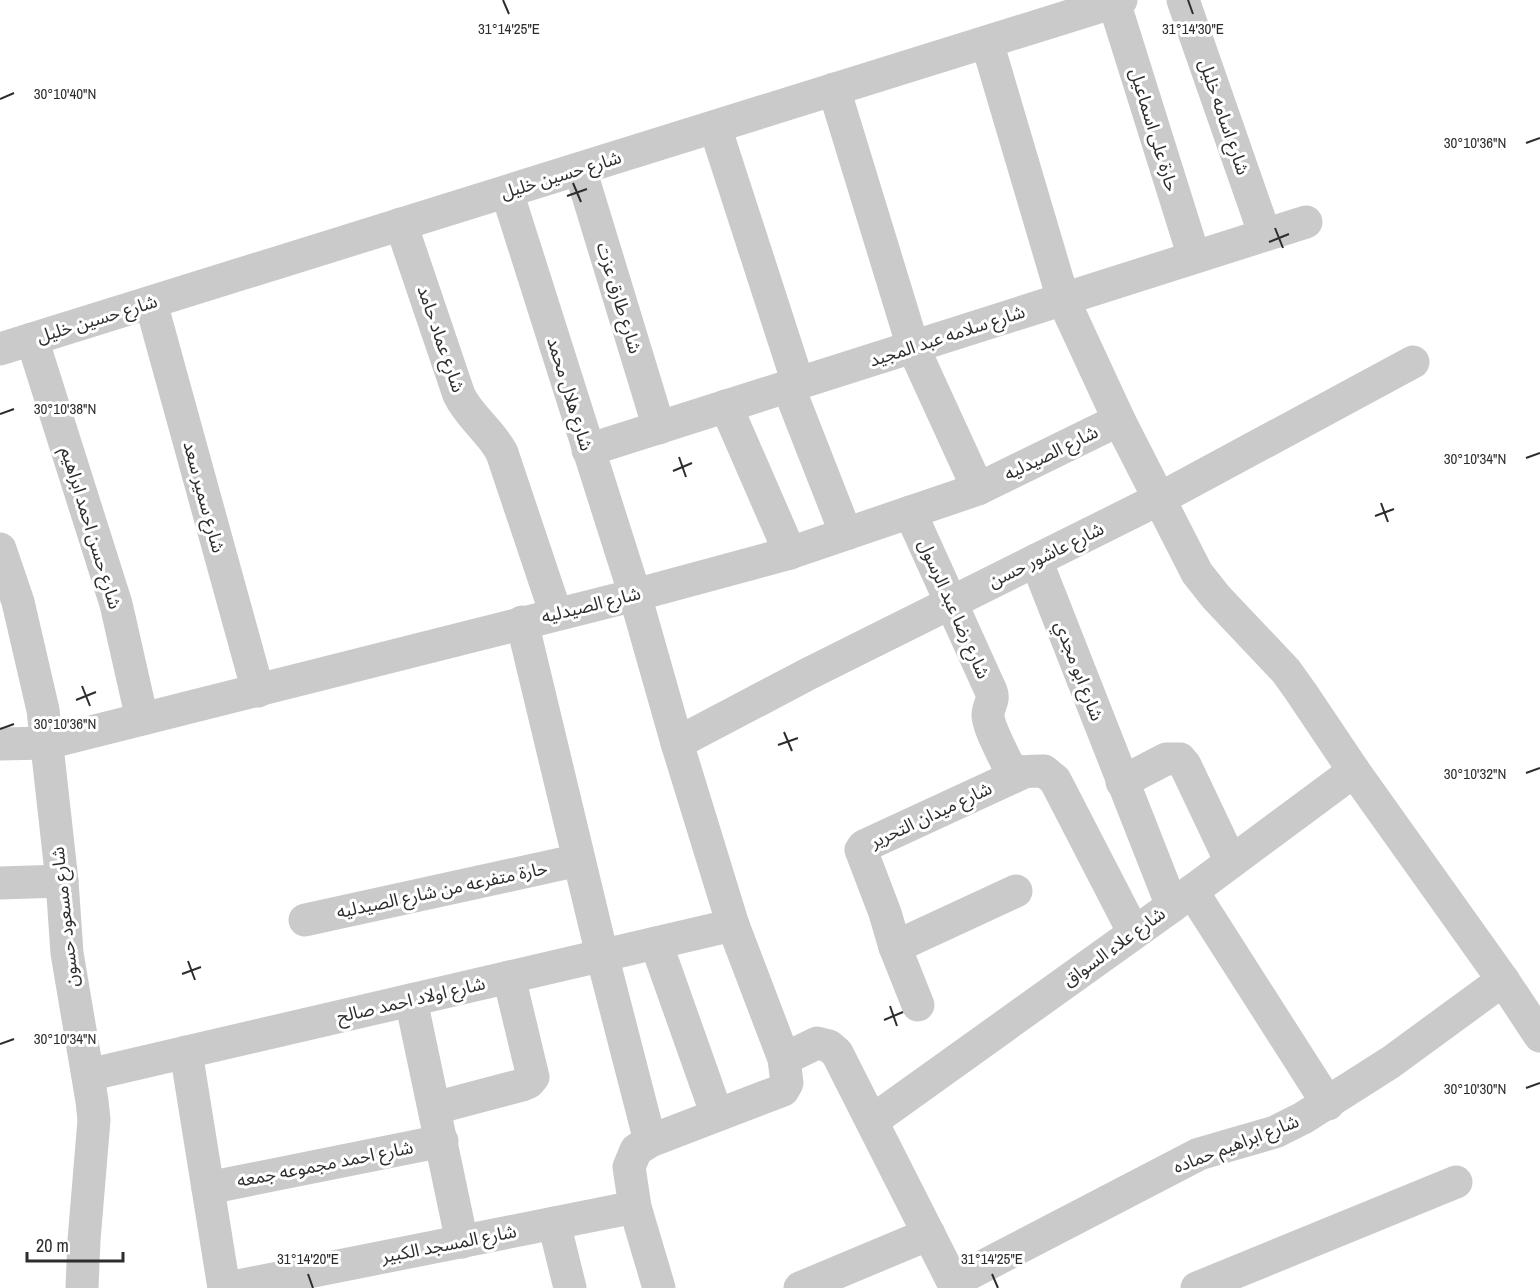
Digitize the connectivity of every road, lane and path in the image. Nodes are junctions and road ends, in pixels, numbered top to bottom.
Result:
1 (1182, 0) edge
2 (1118, 1) edge
3 (987, 42) junction
4 (834, 89) junction
5 (715, 127) junction
6 (580, 169) junction
7 (507, 192) junction
8 (1306, 222) dead end
9 (401, 224) junction
10 (1265, 235) junction
11 (1194, 257) junction
12 (1063, 299) junction
13 (151, 303) junction
14 (32, 339) junction
15 (913, 347) junction
16 (0, 349) edge
17 (1413, 362) dead end
18 (793, 385) junction
19 (726, 406) junction
20 (1119, 420) junction
21 (659, 428) junction
22 (588, 450) junction
23 (978, 489) junction
24 (1159, 499) junction
25 (910, 512) junction
26 (846, 534) junction
27 (0, 549) edge
28 (790, 553) junction
29 (1035, 560) junction
30 (635, 595) junction
31 (951, 602) junction
32 (9, 603) edge
33 (556, 614) junction
34 (522, 622) junction
35 (258, 691) junction
36 (142, 719) junction
37 (46, 743) junction
38 (677, 743) junction
39 (0, 744) edge
40 (1354, 771) junction
41 (1022, 772) junction
42 (1122, 782) junction
43 (579, 860) junction
44 (1231, 862) junction
45 (62, 881) junction
46 (0, 883) edge
47 (1016, 891) dead end
48 (1182, 898) junction
49 (305, 920) dead end
50 (733, 925) junction
51 (1134, 933) junction
52 (656, 943) junction
53 (895, 947) junction
54 (602, 956) junction
55 (509, 977) junction
56 (1503, 980) junction
57 (411, 1000) junction
58 (918, 1005) dead end
59 (1540, 1036) edge
60 (186, 1052) junction
61 (784, 1059) junction
62 (88, 1075) junction
63 (1328, 1104) junction
64 (435, 1108) junction
65 (717, 1115) junction
66 (872, 1121) junction
67 (442, 1141) junction
68 (650, 1141) junction
69 (1456, 1182) dead end
70 (208, 1188) junction
71 (635, 1207) junction
72 (554, 1223) junction
73 (929, 1234) junction
74 (462, 1242) junction
75 (954, 1285) edge
76 (82, 1288) edge
77 (224, 1288) edge
78 (228, 1288) edge
79 (570, 1288) edge
80 (659, 1288) edge
81 (800, 1288) edge
82 (1197, 1288) edge

1 - 10 street, شارع اسامه خليل
2 - 3 street, شارع حسين خليل
2 - 11 street, حارة على اسماعيل
3 - 4 street, شارع حسين خليل
3 - 12 street
4 - 5 street, شارع حسين خليل
4 - 15 street
5 - 6 street, شارع حسين خليل
5 - 18 street
6 - 7 street, شارع حسين خليل
6 - 21 street, شارع طارق عزت
7 - 9 street, شارع حسين خليل
7 - 22 street, شارع هلال محمد
8 - 10 street, شارع سلامه عبد المجيد
9 - 13 street, شارع حسين خليل
9 - 33 street, شارع عماد حامد
10 - 11 street, شارع سلامه عبد المجيد
11 - 12 street, شارع سلامه عبد المجيد
12 - 15 street, شارع سلامه عبد المجيد
12 - 20 street
13 - 14 street, شارع حسين خليل
13 - 35 street, شارع سمير سعد
14 - 16 street, شارع حسين خليل
14 - 36 street, شارع حسن احمد ابراهيم
15 - 18 street, شارع سلامه عبد المجيد
15 - 23 street
17 - 24 street, شارع عاشور حسن
18 - 19 street, شارع سلامه عبد المجيد
18 - 26 street
19 - 21 street, شارع سلامه عبد المجيد
19 - 28 street
20 - 23 street, شارع الصيدليه
20 - 24 street
21 - 22 street, شارع سلامه عبد المجيد
22 - 30 street, شارع هلال محمد
23 - 25 street, شارع الصيدليه
24 - 29 street, شارع عاشور حسن
24 - 40 street
25 - 26 street, شارع الصيدليه
25 - 31 street, شارع رضا عبد الرسول
26 - 28 street, شارع الصيدليه
27 - 32 street, شارع مسعود حسون
28 - 30 street, شارع الصيدليه
29 - 31 street, شارع عاشور حسن
29 - 42 street, شارع ابو مجدي
30 - 33 street, شارع الصيدليه
30 - 38 street, شارع هلال محمد
31 - 38 street, شارع عاشور حسن
31 - 41 street, شارع رضا عبد الرسول
32 - 37 street, شارع مسعود حسون
33 - 34 street, شارع الصيدليه
34 - 35 street, شارع الصيدليه
34 - 43 street
35 - 36 street, شارع الصيدليه
36 - 37 street, شارع الصيدليه
37 - 39 street, شارع الصيدليه
37 - 45 street, شارع مسعود حسون
38 - 50 street, شارع هلال محمد
40 - 44 street, شارع علاء السواق
40 - 56 street
41 - 51 street
41 - 53 street, شارع ميدان التحرير
42 - 44 street
42 - 48 street, شارع ابو مجدي
43 - 49 street, حارة متفرعه من شارع الصيدليه
43 - 54 street
44 - 48 street, شارع علاء السواق
45 - 46 street
45 - 62 street, شارع مسعود حسون
47 - 53 street
48 - 51 street, شارع علاء السواق
48 - 63 street, شارع ابو مجدي
50 - 52 street, شارع اولاد احمد صالح
50 - 61 street, شارع هلال محمد
51 - 66 street, شارع علاء السواق
52 - 54 street, شارع اولاد احمد صالح
52 - 65 street
53 - 58 street, شارع ميدان التحرير
54 - 55 street, شارع اولاد احمد صالح
54 - 68 street
55 - 57 street, شارع اولاد احمد صالح
55 - 64 street
56 - 59 street
56 - 63 street, شارع ابراهيم حماده
57 - 60 street, شارع اولاد احمد صالح
57 - 64 street
60 - 62 street, شارع اولاد احمد صالح
60 - 70 street
61 - 65 street
61 - 66 street
62 - 76 street, شارع مسعود حسون
63 - 75 street, شارع ابراهيم حماده
64 - 67 street
65 - 68 street
66 - 73 street
67 - 70 street, شارع احمد مجموعه جمعه
67 - 74 street
68 - 71 street
69 - 82 street
70 - 77 street
71 - 72 street, شارع المسجد الكبير
71 - 80 street
72 - 74 street, شارع المسجد الكبير
72 - 79 street
73 - 75 street
73 - 81 street
74 - 78 street, شارع المسجد الكبير

